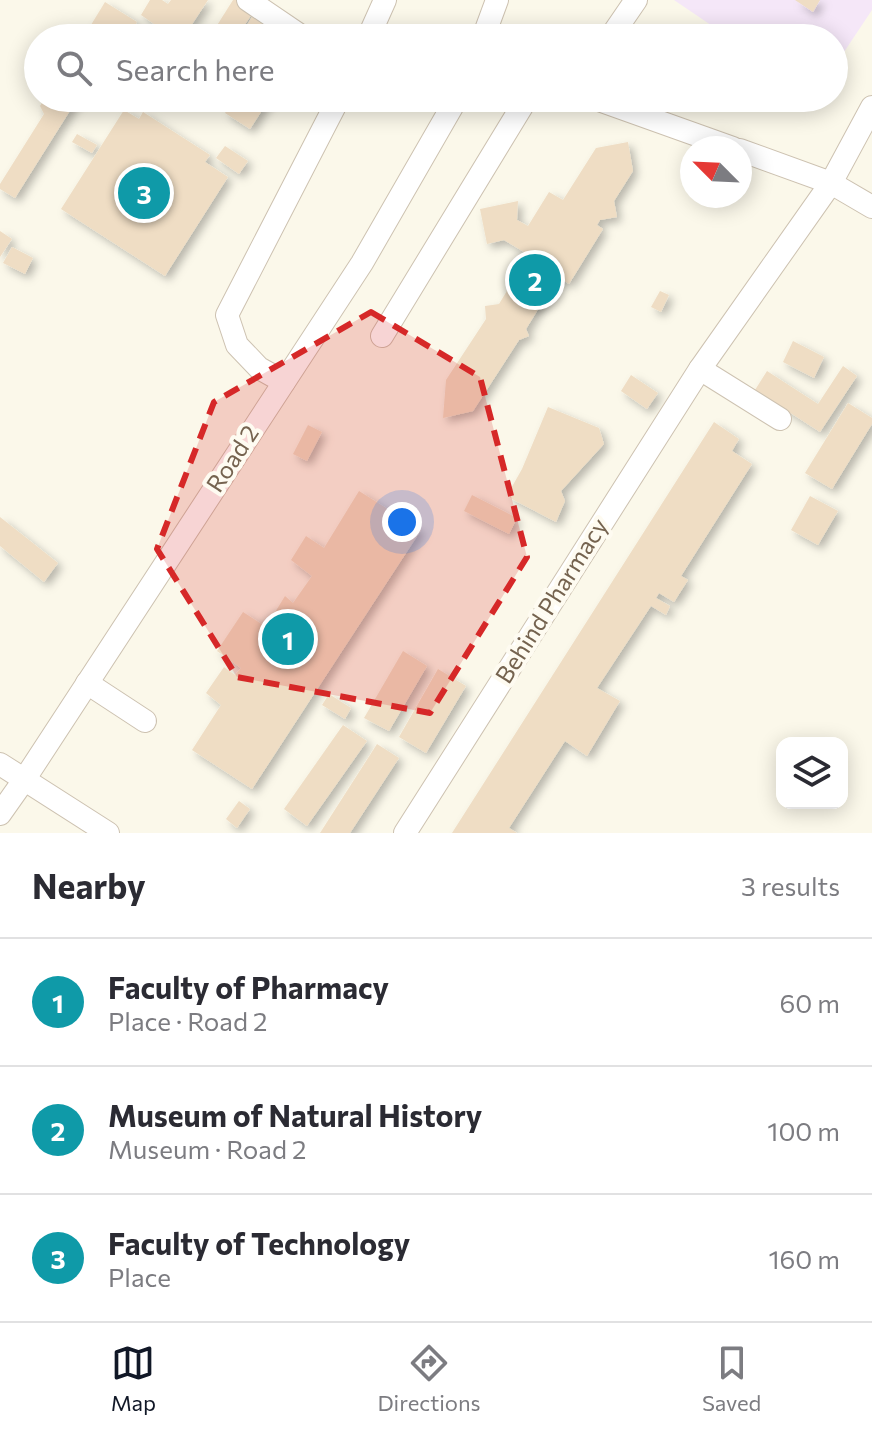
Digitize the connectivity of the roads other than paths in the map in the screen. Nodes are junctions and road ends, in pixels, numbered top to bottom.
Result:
1 (248, 0) edge
2 (385, 0) edge
3 (497, 0) edge
4 (636, 0) edge
5 (283, 24) edge
6 (374, 24) edge
7 (488, 24) edge
8 (620, 24) edge
9 (872, 107) edge
10 (332, 112) edge
11 (450, 112) edge
12 (518, 112) edge
13 (632, 112) edge
14 (699, 136) edge
15 (752, 154) edge
16 (831, 183) junction
17 (872, 207) edge
18 (382, 336) dead end
19 (700, 369) junction
20 (284, 382) junction
21 (780, 419) dead end
22 (87, 683) junction
23 (145, 721) dead end
24 (0, 764) edge
25 (24, 780) junction
26 (0, 814) edge
27 (108, 833) edge
28 (405, 833) edge

1 - 5 street
2 - 6 street
3 - 7 street
4 - 8 street
9 - 16 street, Behind Pharmacy
10 - 20 street
11 - 20 street, Road 2
12 - 18 street
13 - 14 street
15 - 16 street
16 - 17 street
16 - 19 street, Behind Pharmacy
19 - 21 street
19 - 28 street, Behind Pharmacy
20 - 22 street, Road 2
22 - 23 street
22 - 25 street, Road 2
24 - 25 street
25 - 26 street, Road 2
25 - 27 street

